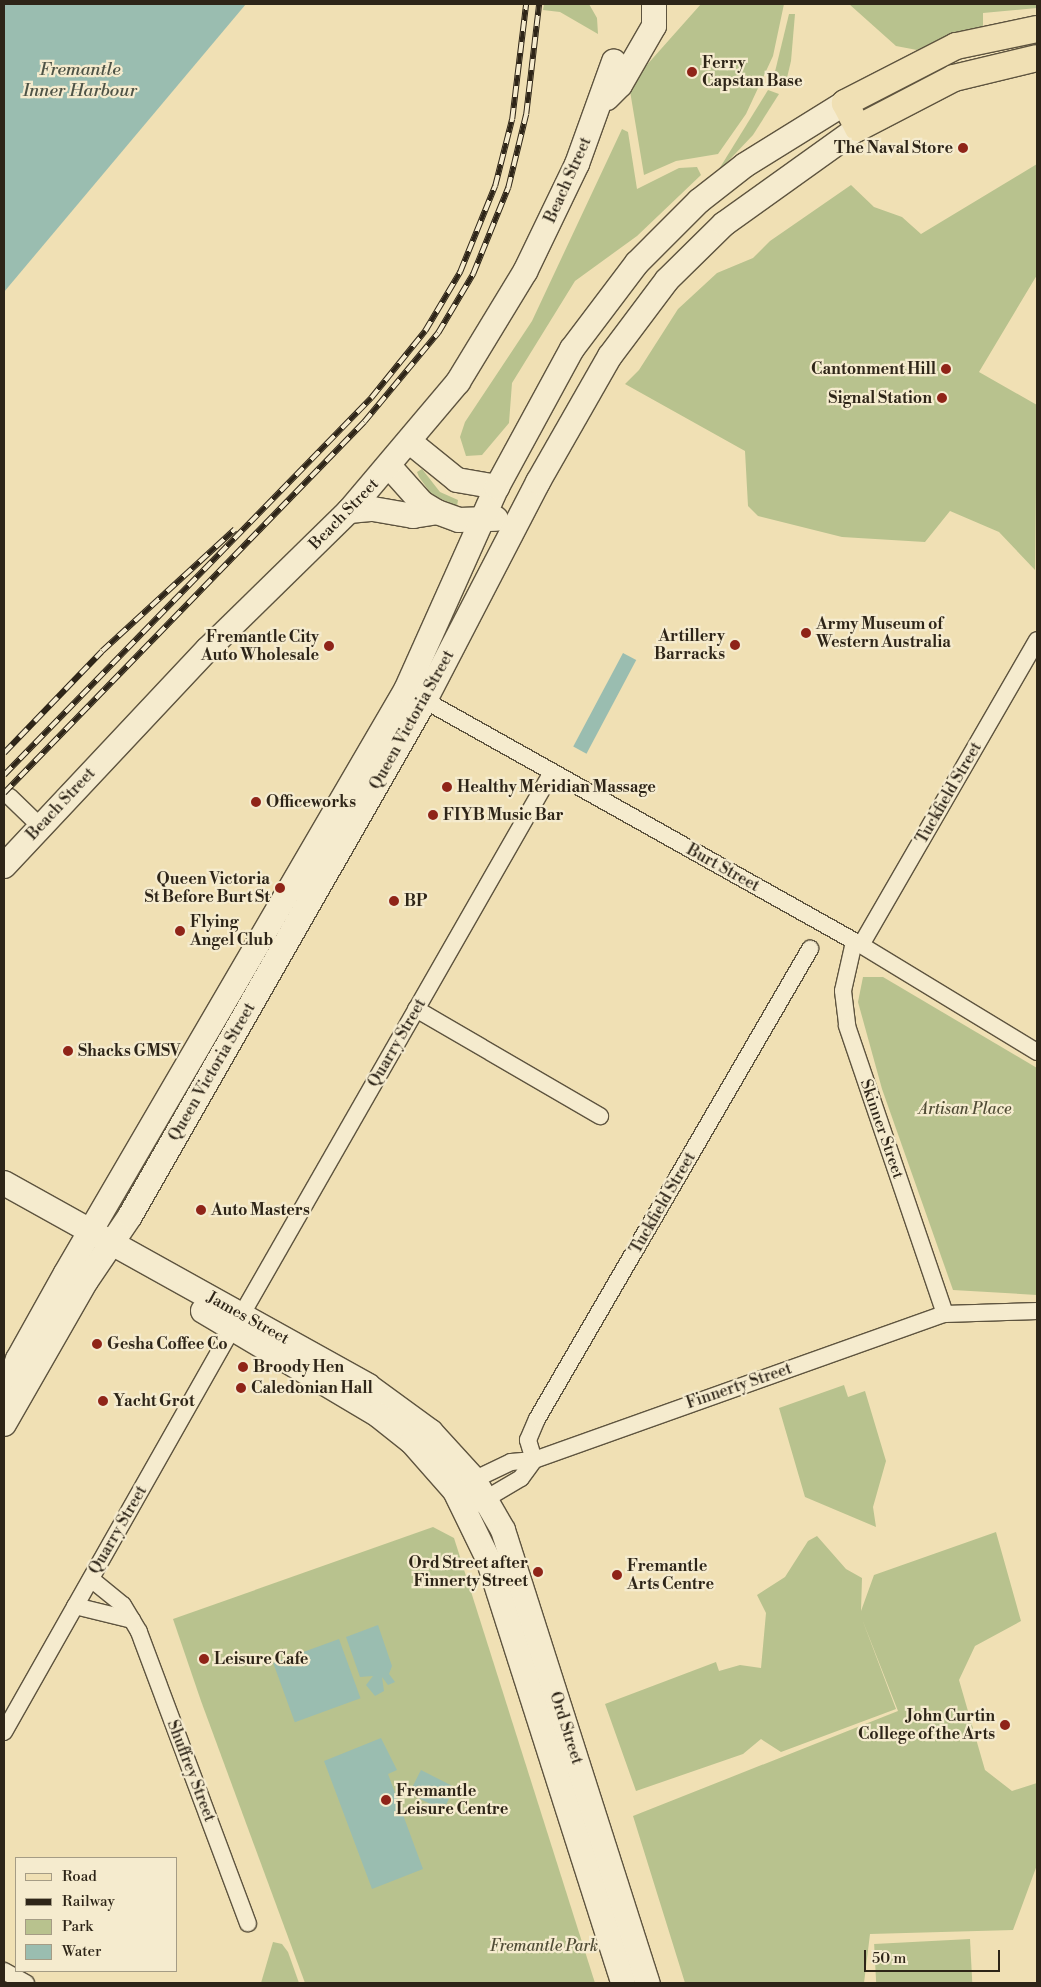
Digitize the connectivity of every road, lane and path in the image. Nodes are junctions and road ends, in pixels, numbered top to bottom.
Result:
1 (654, 4) edge
2 (1037, 29) edge
3 (1037, 58) edge
4 (614, 61) dead end
5 (853, 97) junction
6 (602, 102) junction
7 (866, 123) junction
8 (410, 442) junction
9 (390, 466) junction
10 (497, 487) junction
11 (349, 511) junction
12 (437, 512) junction
13 (520, 515) junction
14 (482, 521) junction
15 (1037, 640) edge
16 (415, 695) junction
17 (552, 772) junction
18 (10, 797) dead end
19 (40, 826) junction
20 (4, 866) edge
21 (857, 943) junction
22 (810, 949) dead end
23 (416, 1009) junction
24 (1037, 1052) edge
25 (600, 1116) dead end
26 (4, 1183) edge
27 (4, 1200) edge
28 (86, 1238) junction
29 (107, 1250) junction
30 (1037, 1311) edge
31 (945, 1314) junction
32 (237, 1321) junction
33 (4, 1398) edge
34 (4, 1424) edge
35 (534, 1460) junction
36 (470, 1494) junction
37 (91, 1579) junction
38 (75, 1606) junction
39 (132, 1620) junction
40 (4, 1732) edge
41 (248, 1923) dead end
42 (4, 1971) edge
43 (26, 1983) edge
44 (623, 1983) edge
45 (648, 1983) edge

1 - 6 main road, Beach Street
2 - 5 main road
3 - 7 main road
4 - 6 main road, Beach Street
5 - 7 main road
5 - 10 main road, Queen Victoria Street
6 - 8 main road, Beach Street
7 - 13 main road, Queen Victoria Street
8 - 9 main road, Beach Street
8 - 10 main road
9 - 11 main road, Beach Street
9 - 12 main road
10 - 14 main road, Queen Victoria Street
11 - 12 main road
11 - 19 main road, Beach Street
12 - 14 main road
13 - 14 main road
13 - 16 main road, Queen Victoria Street
14 - 16 main road, Queen Victoria Street
15 - 21 street, Tuckfield Street
16 - 17 street, Burt Street
16 - 28 main road, Queen Victoria Street
16 - 29 main road, Queen Victoria Street
17 - 21 street, Burt Street
17 - 23 street, Quarry Street
18 - 19 street
19 - 20 main road, Beach Street
21 - 24 street, Burt Street
21 - 31 street, Skinner Street
22 - 35 street, Tuckfield Street
23 - 25 street
23 - 32 street, Quarry Street
26 - 28 main road, James Street
27 - 28 main road, James Street
28 - 29 main road, James Street
28 - 33 main road, Queen Victoria Street
29 - 32 main road, James Street
29 - 34 main road, Queen Victoria Street
30 - 31 street, Finnerty Street
31 - 35 street, Finnerty Street
32 - 36 main road, James Street
32 - 37 street, Quarry Street
35 - 36 street, Finnerty Street
35 - 36 street
36 - 44 main road, Ord Street
36 - 45 main road, Ord Street
37 - 38 street, Quarry Street
37 - 39 street, Shuffrey Street
38 - 39 street
38 - 40 street, Quarry Street
39 - 41 street, Shuffrey Street
42 - 43 street

